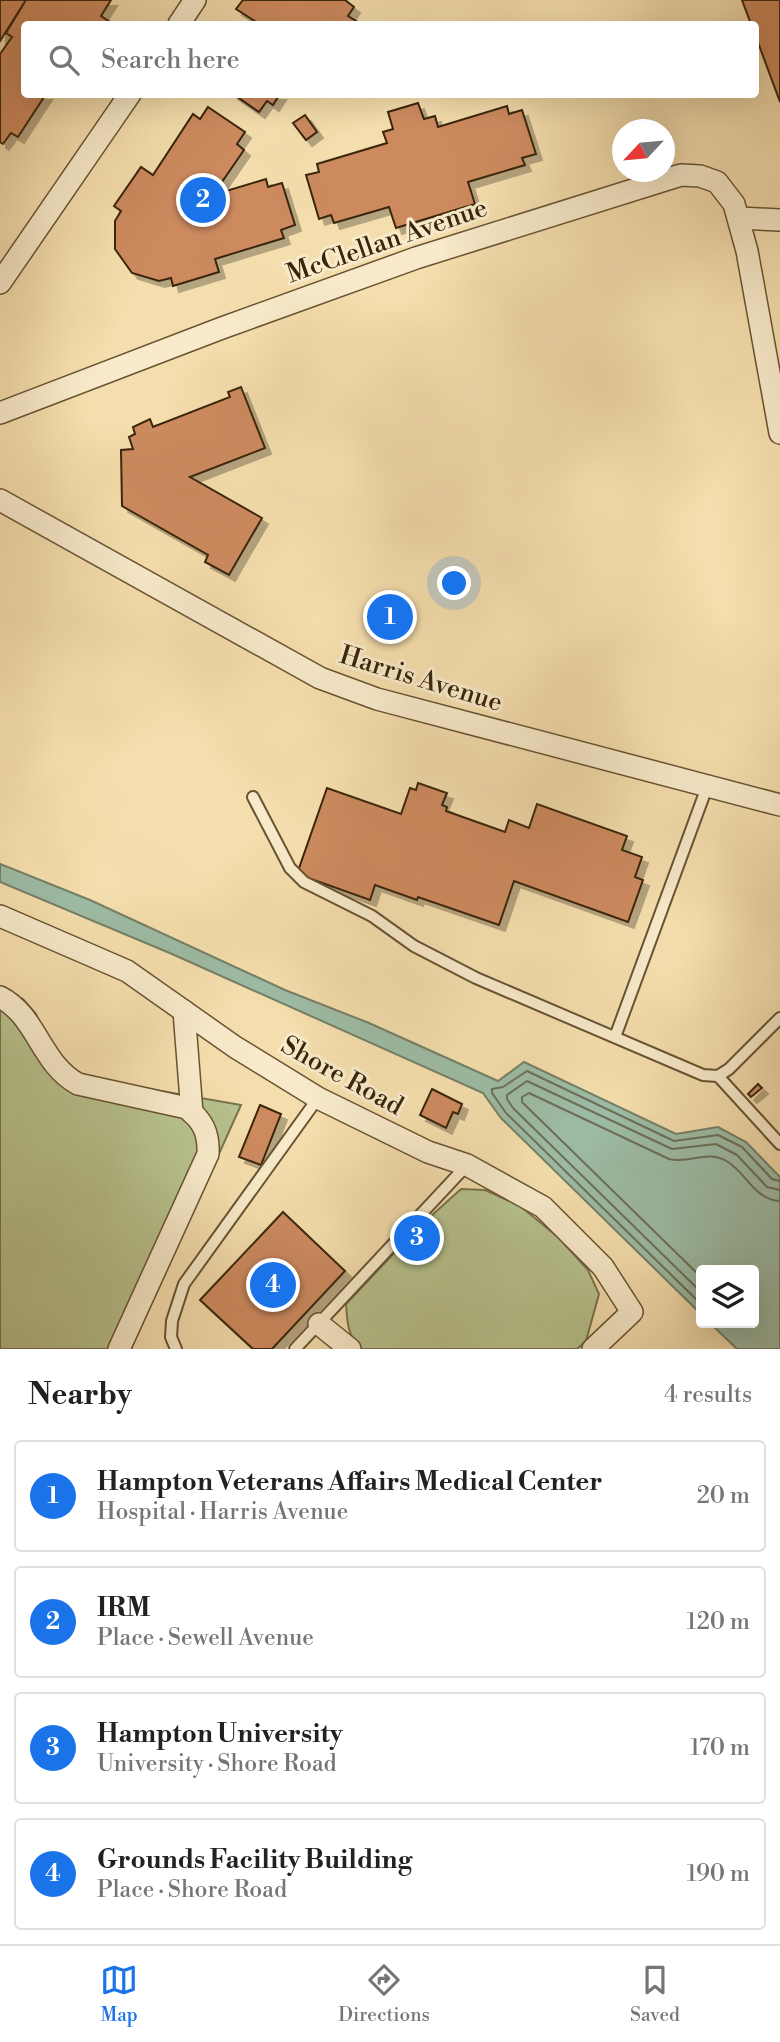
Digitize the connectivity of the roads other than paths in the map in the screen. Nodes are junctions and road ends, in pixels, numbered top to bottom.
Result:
1 (195, 0) edge
2 (180, 21) edge
3 (127, 98) edge
4 (739, 218) junction
5 (780, 220) edge
6 (0, 283) edge
7 (0, 413) edge
8 (780, 433) edge
9 (0, 500) edge
10 (707, 787) junction
11 (253, 797) dead end
12 (780, 805) edge
13 (0, 916) edge
14 (0, 997) edge
15 (184, 1011) junction
16 (780, 1018) edge
17 (615, 1037) junction
18 (718, 1076) junction
19 (318, 1098) junction
20 (192, 1113) junction
21 (780, 1144) edge
22 (467, 1165) junction
23 (319, 1324) junction
24 (120, 1349) edge
25 (176, 1349) edge
26 (296, 1349) edge
27 (350, 1349) edge
28 (593, 1349) edge

1 - 2 street
3 - 6 street
4 - 5 street
4 - 7 street, McClellan Avenue
4 - 8 street, McClellan Avenue
9 - 10 street, Harris Avenue
10 - 12 street, Harris Avenue
10 - 17 lane
11 - 17 lane
13 - 15 street, Shore Road
14 - 20 street
15 - 19 street, Shore Road
15 - 20 street
16 - 18 lane
17 - 18 lane
18 - 21 lane
19 - 22 street, Shore Road
19 - 25 lane
20 - 24 street
22 - 23 lane
22 - 28 street, Shore Road
23 - 26 lane
23 - 27 street

